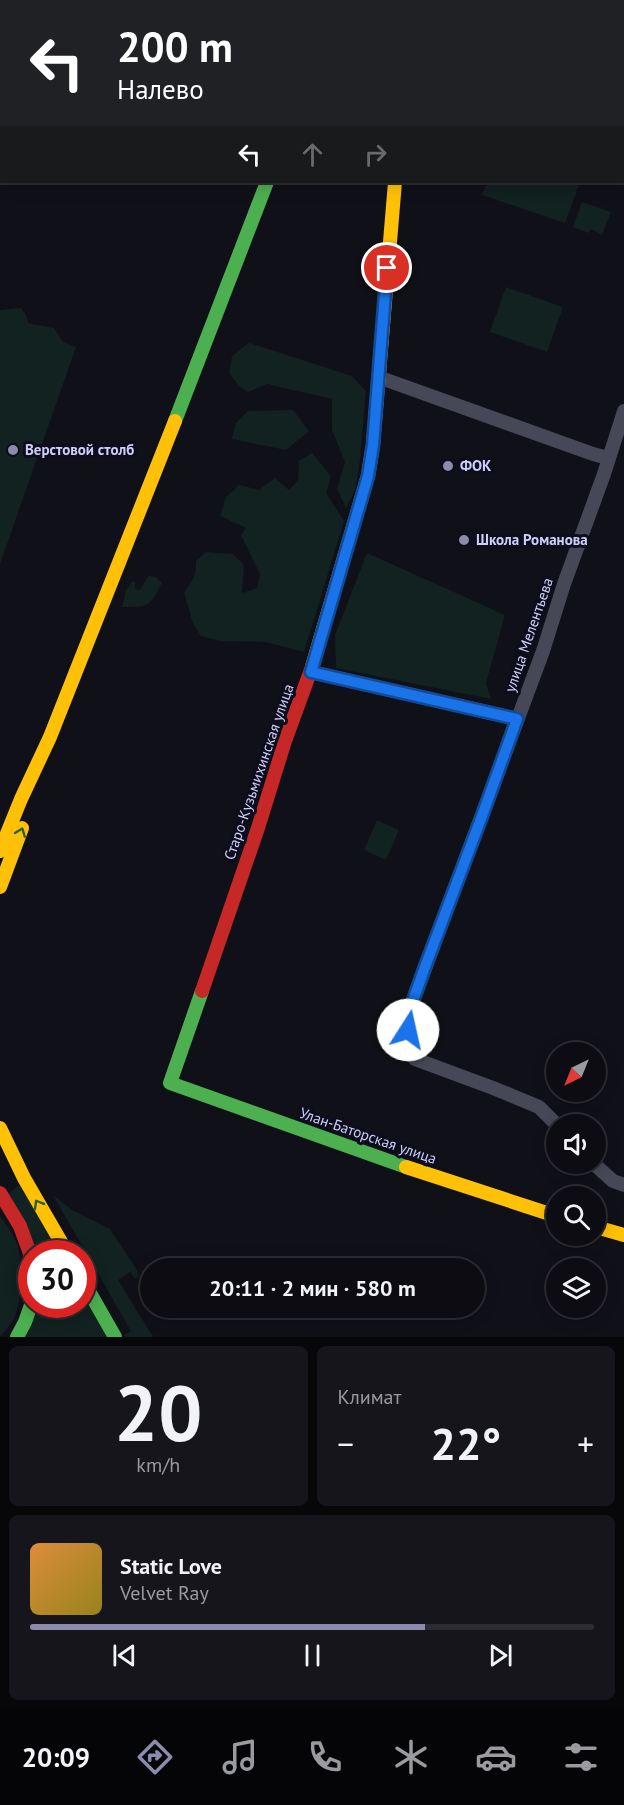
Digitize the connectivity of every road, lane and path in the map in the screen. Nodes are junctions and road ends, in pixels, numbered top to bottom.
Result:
1 (267, 183) edge
2 (395, 183) edge
3 (378, 377) junction
4 (624, 411) edge
5 (608, 458) junction
6 (311, 672) junction
7 (517, 719) junction
8 (50, 737) junction
9 (0, 851) edge
10 (0, 887) edge
11 (170, 1083) joint
12 (546, 1114) edge
13 (0, 1128) edge
14 (605, 1174) edge
15 (624, 1185) edge
16 (0, 1193) edge
17 (546, 1213) edge
18 (606, 1230) edge
19 (624, 1236) edge
20 (25, 1240) edge
21 (60, 1240) edge
22 (96, 1304) edge
23 (26, 1318) edge
24 (17, 1337) edge
25 (115, 1337) edge

1 - 8 street
2 - 3 street, Старо-Кузьмихинская улица
3 - 5 street
3 - 6 street, Старо-Кузьмихинская улица
4 - 5 street, улица Мелентьева
5 - 7 street, улица Мелентьева
6 - 7 street
6 - 11 street, Старо-Кузьмихинская улица
7 - 12 street, улица Мелентьева
8 - 9 street
10 -> 8 street
11 - 17 street, Улан-Баторская улица
21 -> 13 street
14 - 15 street
16 - 20 street
18 - 19 street
22 - 25 street
23 - 24 street

